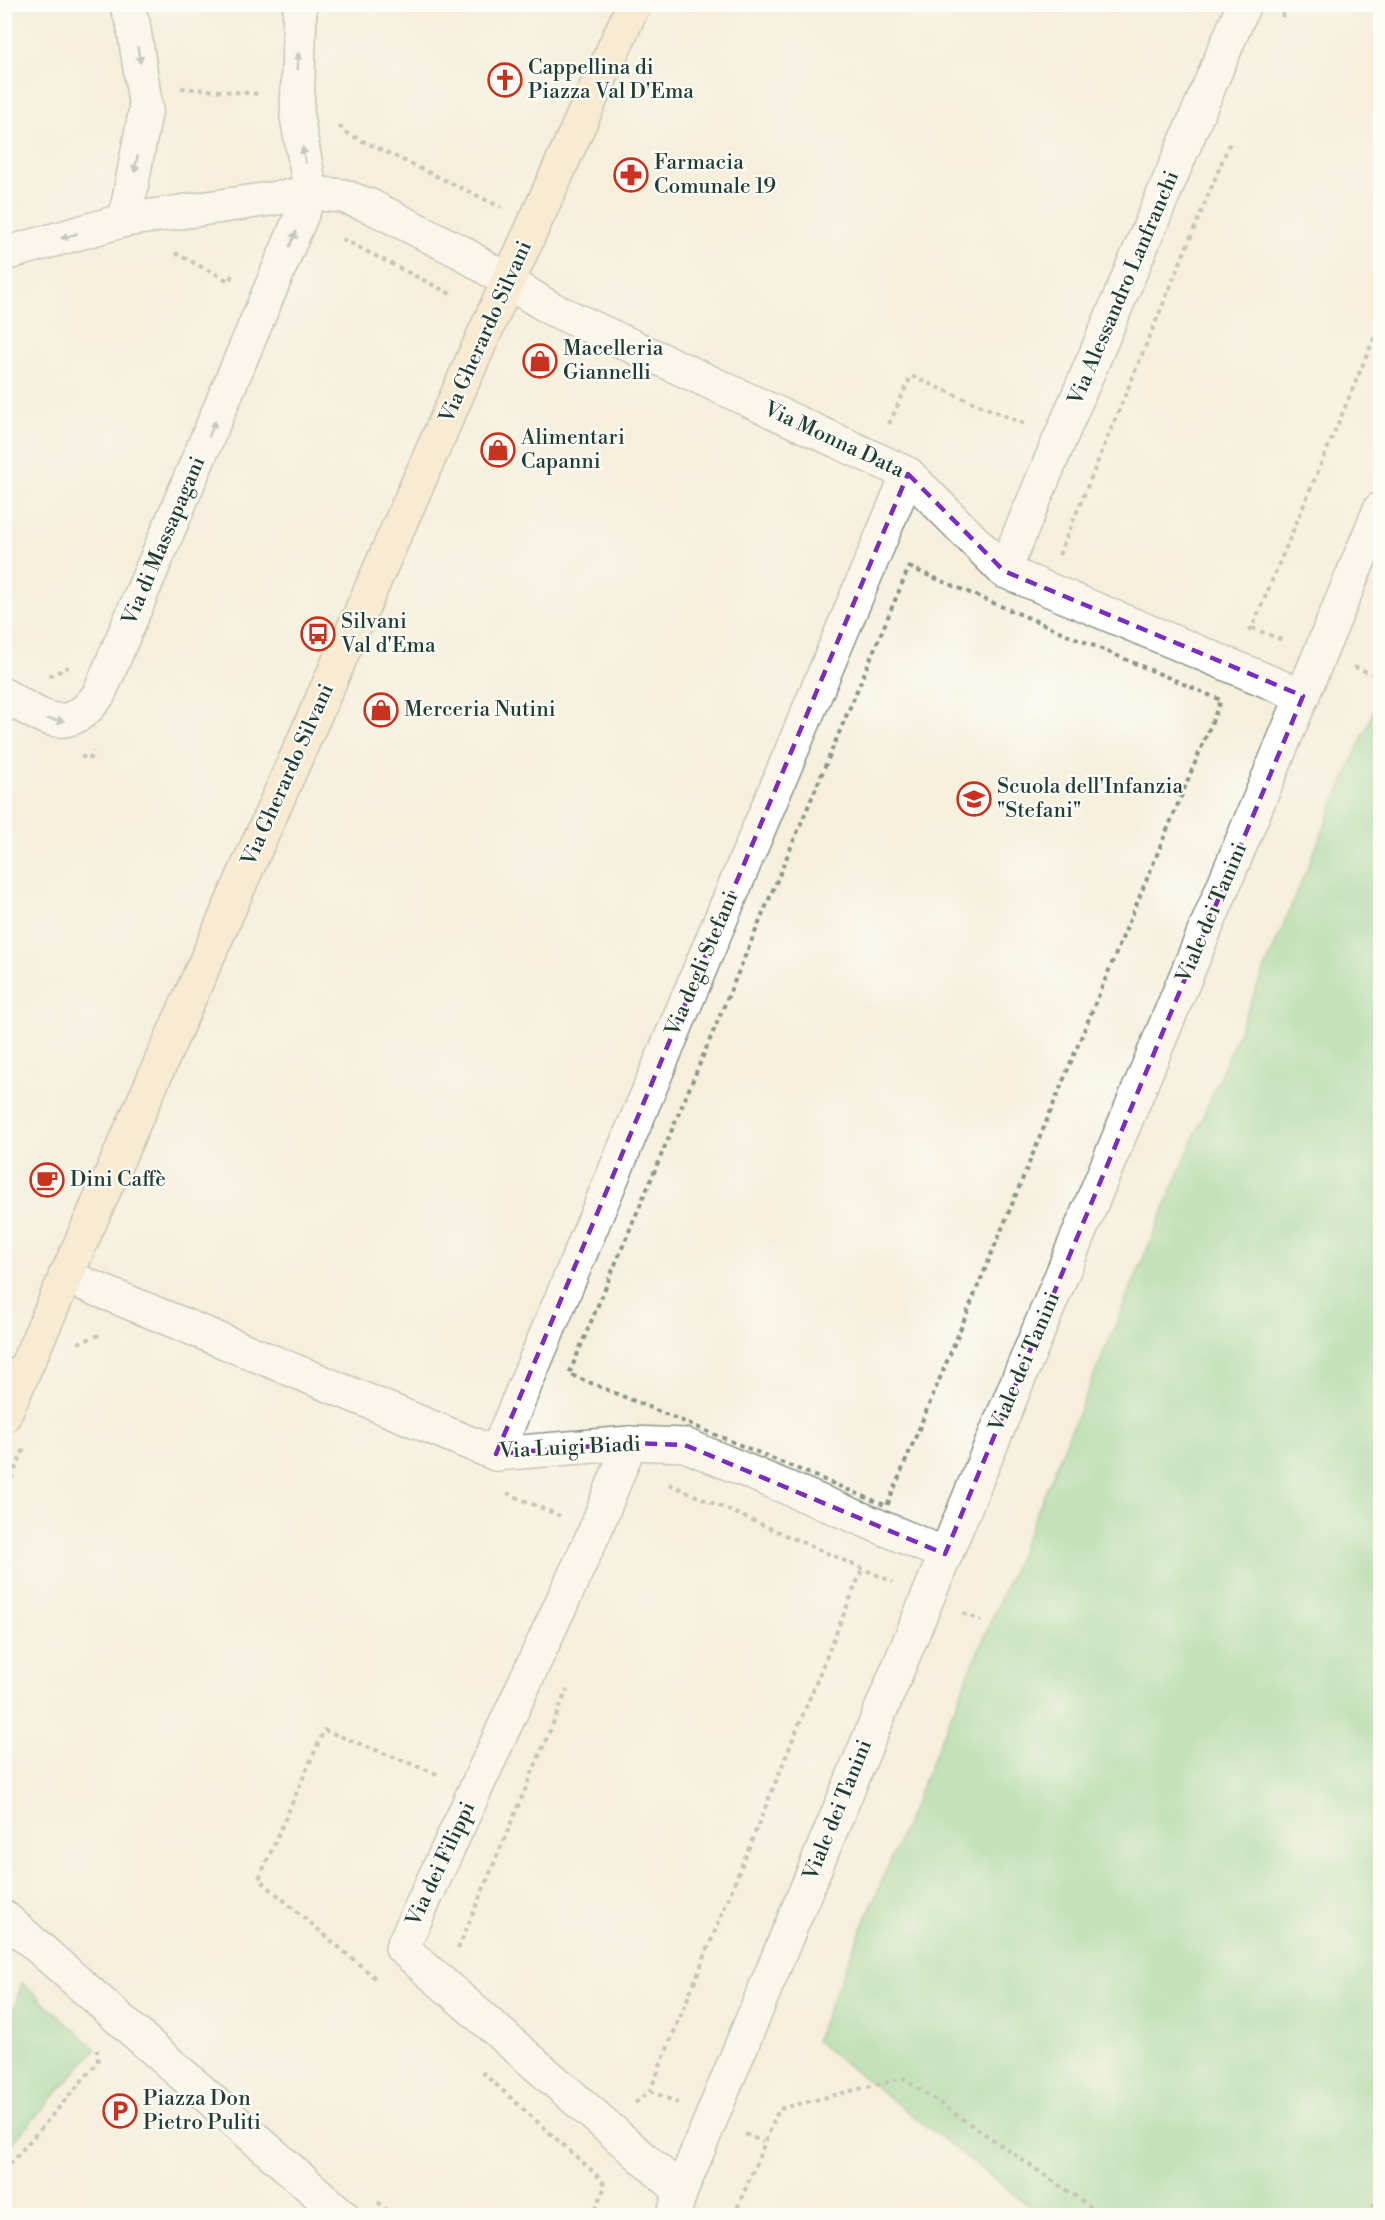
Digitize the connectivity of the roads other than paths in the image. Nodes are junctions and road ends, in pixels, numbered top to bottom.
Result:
1 (126, 4) edge
2 (300, 4) edge
3 (634, 4) edge
4 (1244, 4) edge
5 (311, 193) junction
6 (125, 220) junction
7 (4, 254) edge
8 (508, 283) junction
9 (908, 474) junction
10 (1380, 509) edge
11 (1004, 571) junction
12 (4, 694) edge
13 (1303, 696) junction
14 (65, 1276) junction
15 (4, 1416) edge
16 (630, 1443) junction
17 (496, 1455) junction
18 (945, 1554) junction
19 (4, 1917) edge
20 (677, 2203) edge
21 (343, 2216) edge

1 -> 6 street
5 -> 2 street
3 - 8 main road, Via Gherardo Silvani
4 - 11 street, Via Alessandro Lanfranchi
5 - 6 street, Via Monna Data
5 - 8 street, Via Monna Data
12 -> 5 street, Via di Massapagani
6 -> 7 street, Via Monna Data
8 - 9 street, Via Monna Data
8 - 14 main road, Via Gherardo Silvani
9 - 11 street, Via Monna Data
9 - 17 street, Via degli Stefani
10 - 13 street, Viale dei Tanini
11 - 13 street, Via Monna Data
13 - 18 street, Viale dei Tanini
14 - 15 main road, Via Gherardo Silvani
14 - 17 street, Via Luigi Biadi
16 - 17 street, Via Luigi Biadi
16 - 18 street, Via Luigi Biadi
16 - 20 street, Via dei Filippi
18 - 20 street, Viale dei Tanini
19 - 21 street

